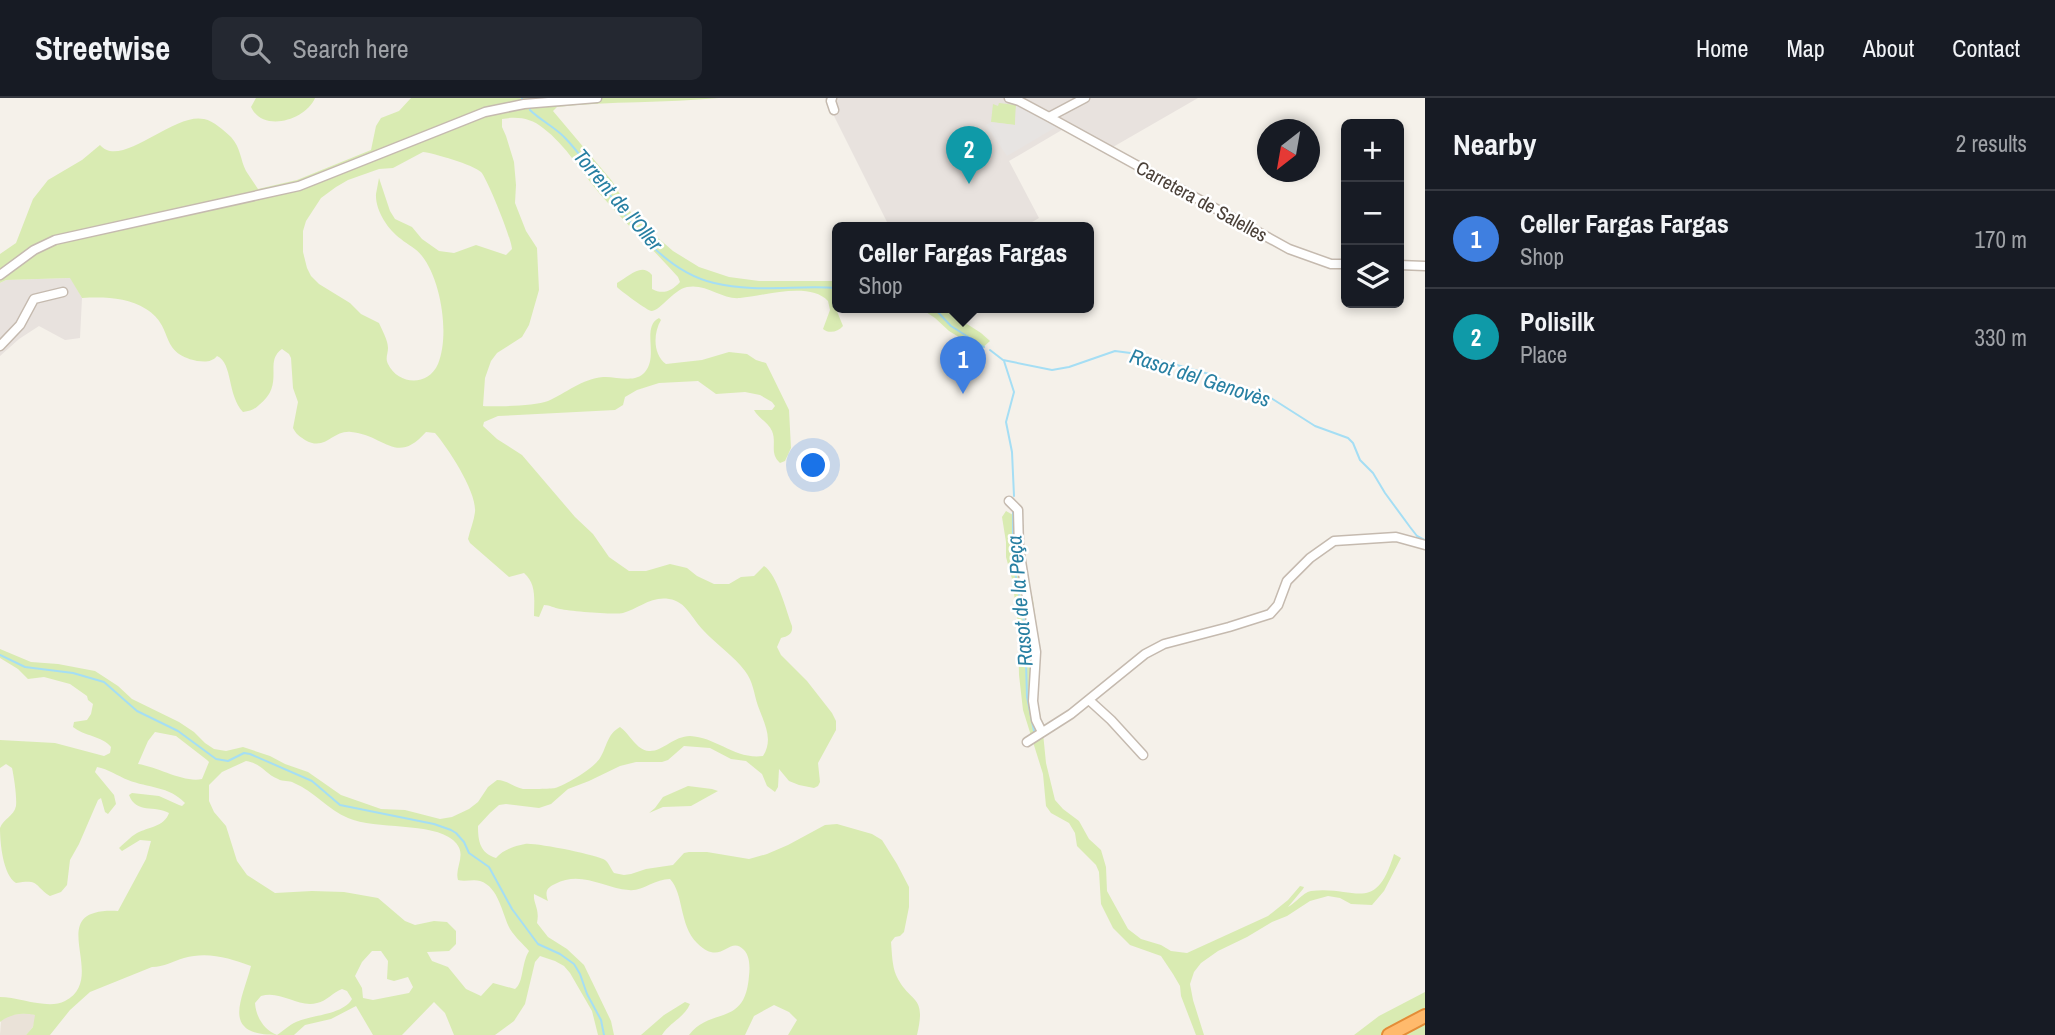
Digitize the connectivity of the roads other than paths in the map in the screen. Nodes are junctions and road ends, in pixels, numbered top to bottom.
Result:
1 (597, 98) edge
2 (832, 98) edge
3 (1009, 98) edge
4 (1085, 98) edge
5 (834, 110) dead end
6 (1049, 117) junction
7 (1341, 264) edge
8 (1404, 265) edge
9 (1425, 266) edge
10 (0, 275) edge
11 (63, 292) dead end
12 (0, 346) edge
13 (1009, 500) dead end
14 (1425, 545) edge
15 (1089, 699) junction
16 (1042, 732) junction
17 (1027, 742) dead end
18 (1143, 755) dead end
19 (1425, 1016) edge
20 (1389, 1035) edge

1 - 10 street
2 - 5 street
3 - 6 street, Carretera de Salelles
4 - 6 street
6 - 7 street, Carretera de Salelles
8 - 9 street
11 - 12 street
13 - 16 street
14 - 15 street
15 - 16 street
15 - 18 street
16 - 17 street
19 - 20 highway

